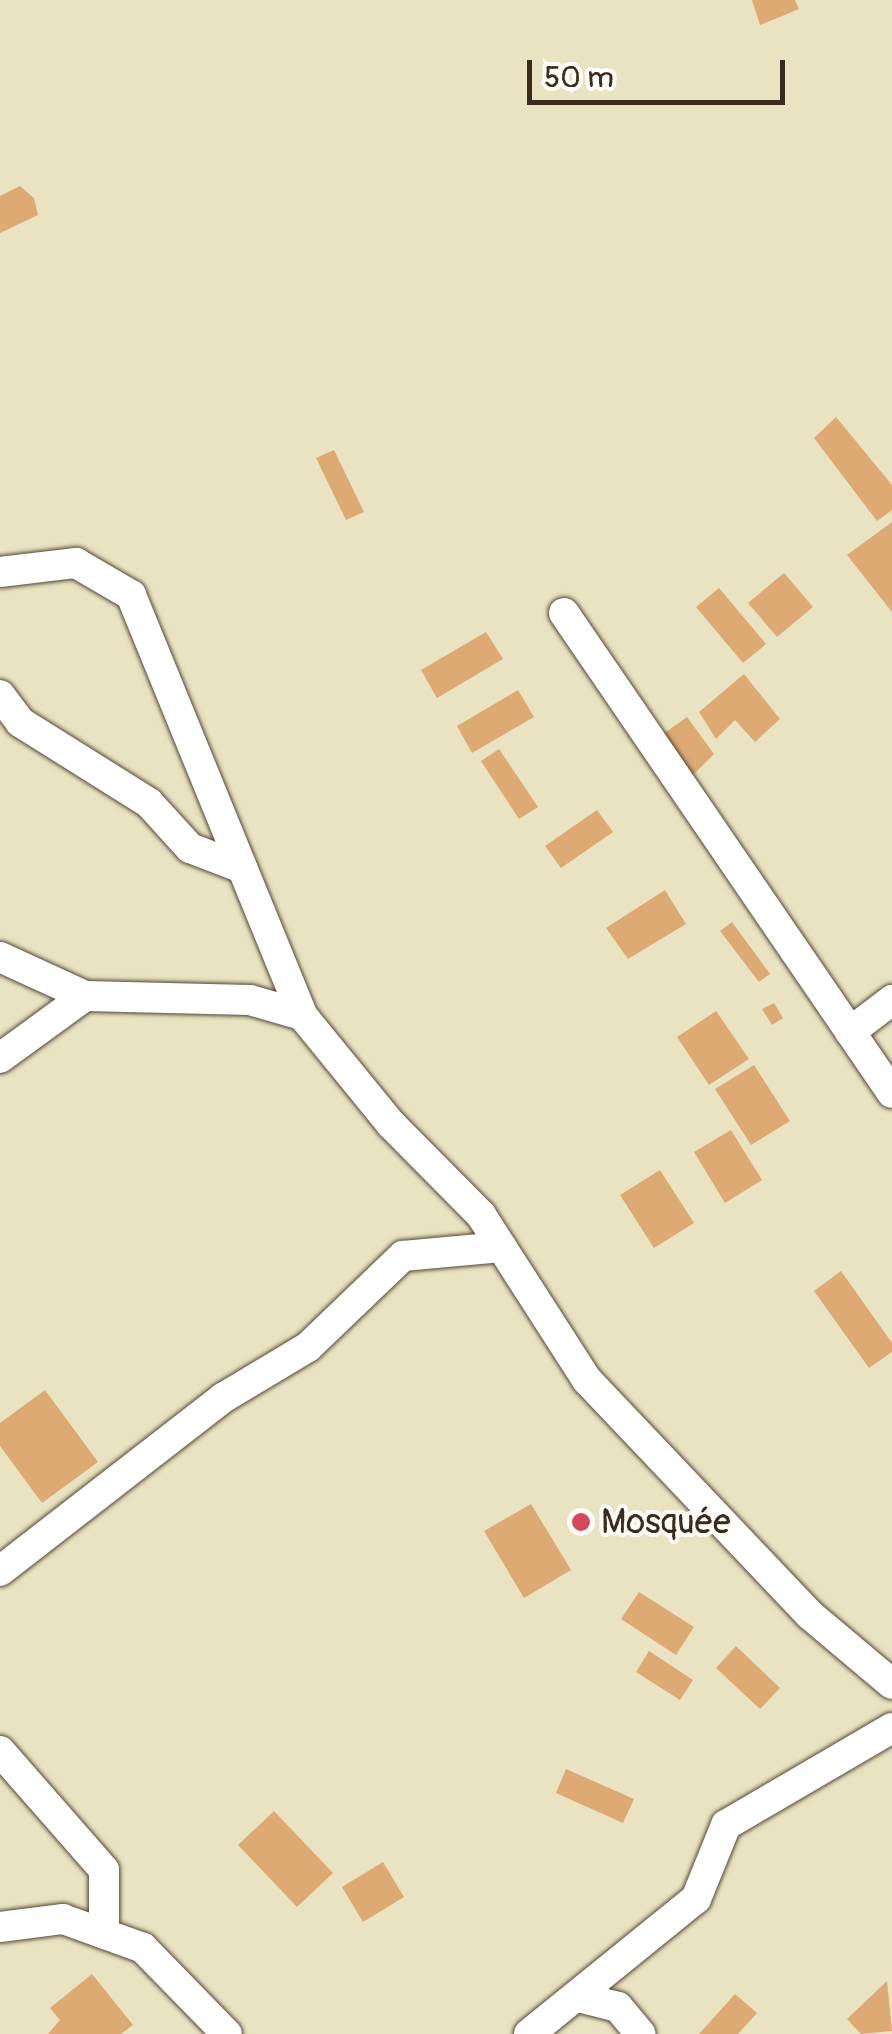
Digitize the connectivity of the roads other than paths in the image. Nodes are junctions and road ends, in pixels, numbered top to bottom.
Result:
1 (0, 572) edge
2 (564, 614) dead end
3 (0, 695) edge
4 (242, 868) junction
5 (0, 957) edge
6 (85, 996) junction
7 (892, 1000) edge
8 (302, 1015) junction
9 (850, 1032) junction
10 (0, 1058) edge
11 (892, 1093) edge
12 (502, 1248) junction
13 (0, 1571) edge
14 (892, 1684) edge
15 (892, 1728) edge
16 (0, 1751) edge
17 (0, 1927) edge
18 (104, 1934) junction
19 (614, 1967) junction
20 (578, 1997) junction
21 (618, 2007) junction
22 (226, 2034) edge
23 (529, 2034) edge
24 (641, 2034) edge

1 - 4 street
2 - 9 street
3 - 4 street
4 - 8 street
5 - 6 street
6 - 8 street
6 - 10 street
7 - 9 street
8 - 12 street
9 - 11 street
12 - 13 street
12 - 14 street
15 - 19 street
16 - 18 street
17 - 18 street
18 - 22 street
19 - 20 street
19 - 21 street
20 - 21 street
20 - 23 street
21 - 24 street

